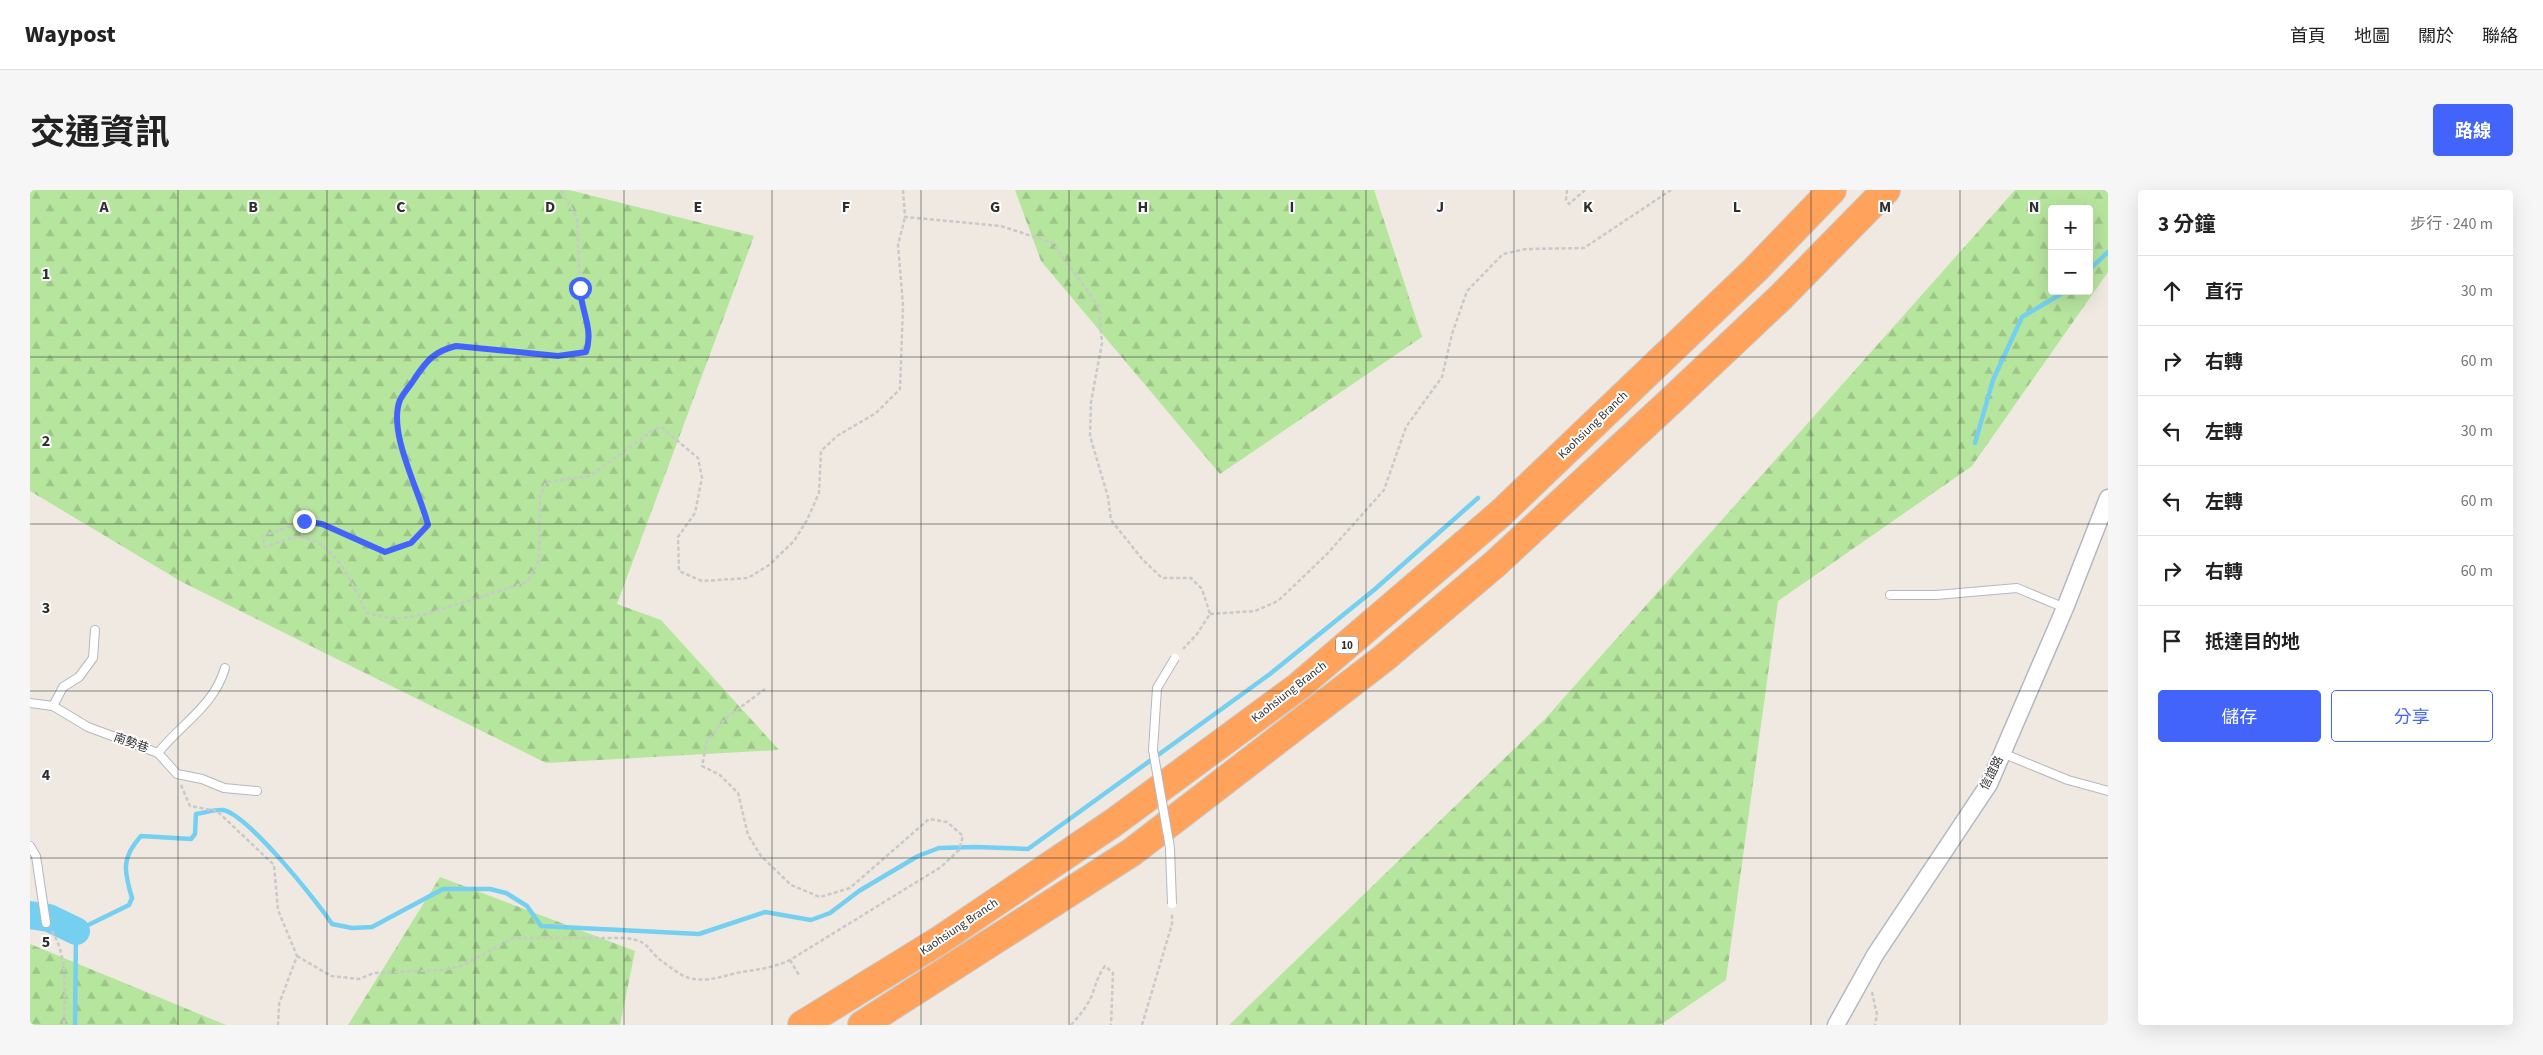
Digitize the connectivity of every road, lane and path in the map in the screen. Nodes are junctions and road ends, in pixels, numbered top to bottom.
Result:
1 (561, 190) edge
2 (903, 190) edge
3 (1567, 190) edge
4 (1585, 190) edge
5 (1671, 190) edge
6 (1832, 190) edge
7 (1886, 190) edge
8 (905, 217) junction
9 (2108, 498) edge
10 (1890, 595) dead end
11 (2065, 608) junction
12 (1210, 614) junction
13 (96, 630) dead end
14 (1175, 658) joint
15 (225, 668) dead end
16 (765, 690) dead end
17 (30, 703) edge
18 (54, 706) junction
19 (2002, 753) junction
20 (158, 754) junction
21 (177, 774) junction
22 (257, 791) dead end
23 (2108, 791) edge
24 (30, 846) edge
25 (1172, 904) joint
26 (46, 922) joint
27 (297, 956) junction
28 (790, 960) junction
29 (1867, 969) junction
30 (799, 975) dead end
31 (64, 1025) edge
32 (278, 1025) edge
33 (802, 1025) edge
34 (862, 1025) edge
35 (1070, 1025) edge
36 (1111, 1025) edge
37 (1142, 1025) edge
38 (1836, 1025) edge
39 (1875, 1025) edge

1 - 8 path
2 - 8 path
3 - 4 path
5 - 12 path
6 - 33 highway, Kaohsiung Branch / 10
7 - 34 highway
8 - 12 path
9 - 11 street, 信誼路
10 - 11 lane
11 - 19 street, 信誼路
12 - 14 path
13 - 18 lane
14 - 25 lane, bridge
15 - 20 lane
16 - 28 path
17 - 18 lane, 南勢巷
18 - 20 lane, 南勢巷
19 - 23 lane
19 - 29 street, 信誼路
20 - 21 lane, 南勢巷
21 - 22 lane
21 - 27 path
24 - 26 lane
25 - 37 path
26 - 31 path
27 - 28 path
27 - 32 path
28 - 30 path
29 - 38 street, 信誼路
29 - 39 path
35 - 36 path

